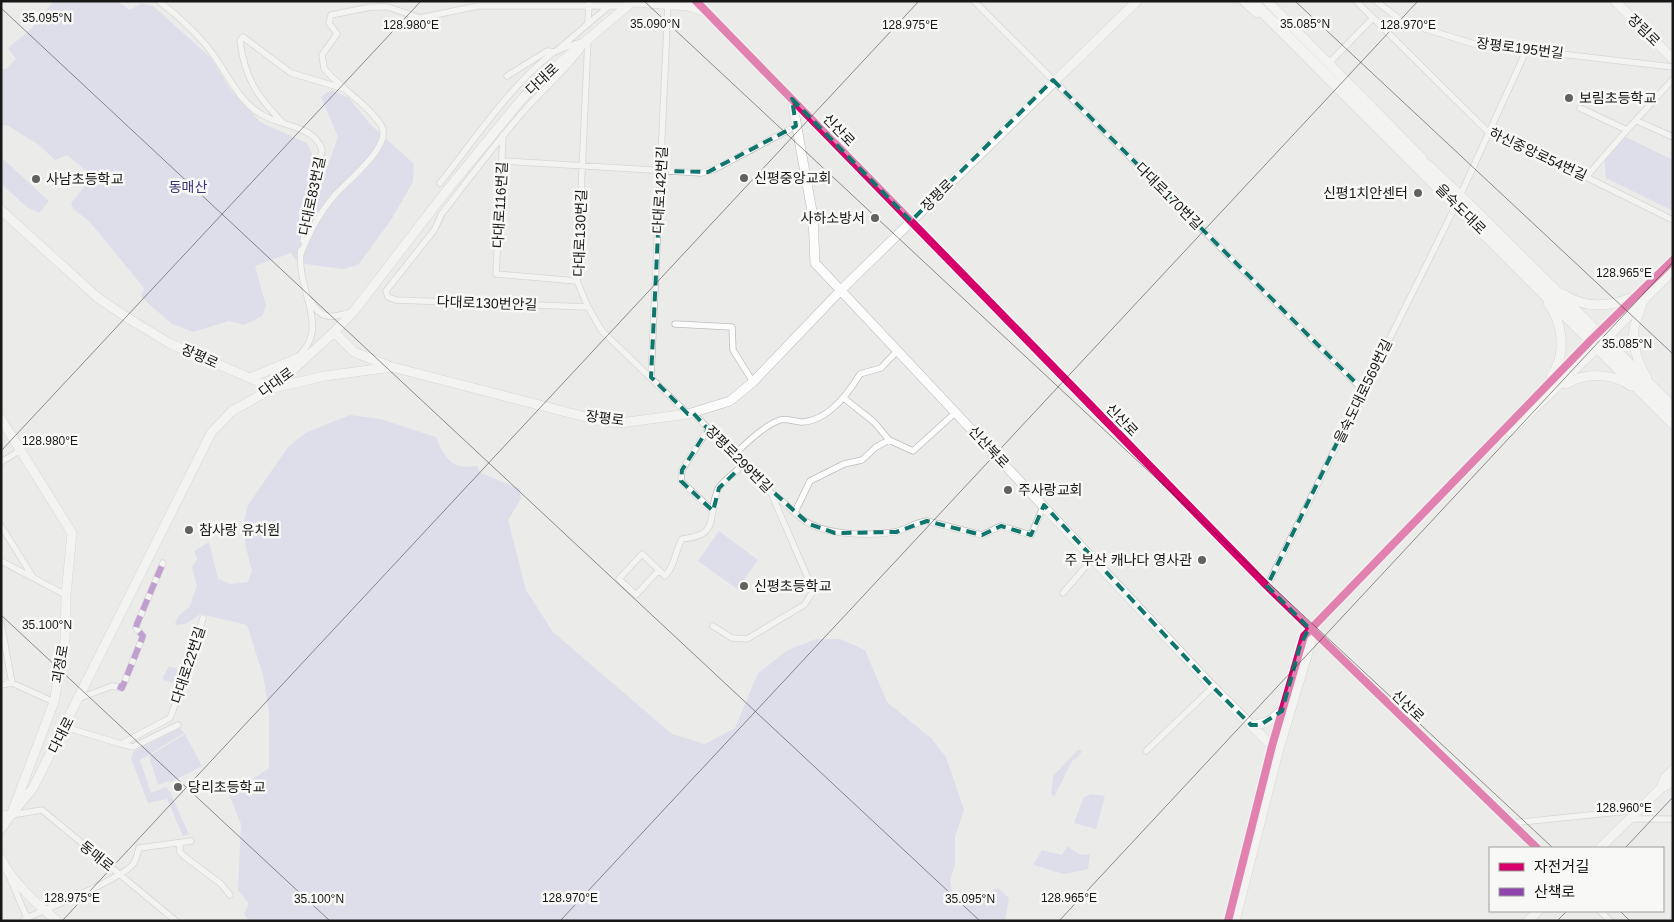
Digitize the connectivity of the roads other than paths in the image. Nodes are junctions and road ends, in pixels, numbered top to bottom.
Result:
1 (159, 1) edge
2 (696, 1) edge
3 (974, 1) edge
4 (1137, 1) edge
5 (1244, 1) edge
6 (1252, 1) edge
7 (1259, 1) edge
8 (1267, 1) edge
9 (1356, 1) edge
10 (1376, 1) edge
11 (1615, 1) edge
12 (589, 3) edge
13 (631, 3) edge
14 (668, 3) junction
15 (609, 6) junction
16 (708, 13) junction
17 (1373, 18) junction
18 (588, 24) junction
19 (588, 39) junction
20 (1527, 49) junction
21 (554, 52) junction
22 (1673, 58) edge
23 (1329, 64) junction
24 (1673, 67) edge
25 (507, 76) dead end
26 (1673, 79) edge
27 (1053, 80) junction
28 (348, 90) junction
29 (792, 99) junction
30 (1580, 108) dead end
31 (1637, 121) junction
32 (285, 125) junction
33 (796, 126) junction
34 (1627, 130) junction
35 (1489, 133) junction
36 (504, 135) junction
37 (1673, 137) edge
38 (502, 161) junction
39 (582, 166) junction
40 (1427, 170) junction
41 (660, 171) junction
42 (1586, 177) junction
43 (440, 183) dead end
44 (1458, 200) junction
45 (1, 210) edge
46 (1673, 220) edge
47 (911, 221) junction
48 (301, 254) junction
49 (1673, 260) edge
50 (1673, 270) edge
51 (577, 281) junction
52 (1535, 284) junction
53 (1548, 284) junction
54 (840, 290) junction
55 (305, 291) junction
56 (1638, 299) junction
57 (588, 307) junction
58 (354, 311) junction
59 (675, 324) dead end
60 (334, 332) junction
61 (1598, 340) junction
62 (315, 350) junction
63 (898, 350) junction
64 (298, 358) junction
65 (392, 367) junction
66 (651, 377) junction
67 (250, 378) junction
68 (754, 382) junction
69 (273, 388) junction
70 (1550, 388) junction
71 (1363, 390) junction
72 (1649, 391) junction
73 (845, 398) junction
74 (1673, 408) edge
75 (956, 412) junction
76 (690, 414) junction
77 (1, 419) edge
78 (1673, 423) edge
79 (708, 428) junction
80 (889, 440) junction
81 (21, 450) junction
82 (734, 455) junction
83 (1, 462) edge
84 (743, 465) junction
85 (771, 493) junction
86 (1044, 505) junction
87 (713, 511) junction
88 (795, 512) junction
89 (1, 526) edge
90 (1093, 558) junction
91 (1, 561) edge
92 (164, 563) dead end
93 (659, 570) junction
94 (34, 579) junction
95 (1267, 586) junction
96 (1063, 593) dead end
97 (66, 595) junction
98 (203, 618) dead end
99 (1, 623) edge
100 (713, 626) dead end
101 (1311, 630) junction
102 (12, 683) junction
103 (1, 685) edge
104 (1213, 687) junction
105 (80, 698) junction
106 (54, 702) junction
107 (1282, 711) junction
108 (178, 725) dead end
109 (1251, 725) junction
110 (65, 727) junction
111 (121, 744) junction
112 (1276, 748) junction
113 (1146, 751) dead end
114 (1673, 770) edge
115 (1673, 781) edge
116 (1661, 788) junction
117 (1639, 810) junction
118 (11, 814) junction
119 (1, 816) edge
120 (1629, 819) junction
121 (1673, 819) edge
122 (1511, 823) junction
123 (1, 829) edge
124 (191, 842) dead end
125 (180, 843) junction
126 (1536, 847) edge
127 (1601, 847) edge
128 (1, 859) edge
129 (7, 870) junction
130 (120, 874) junction
131 (230, 895) dead end
132 (44, 910) junction
133 (1537, 912) edge
134 (1601, 912) edge
135 (26, 920) edge
136 (57, 921) edge
137 (176, 921) edge
138 (1228, 921) edge
139 (1235, 921) edge
140 (1528, 921) edge
141 (1610, 921) edge

1 - 32 street, 다대로83번길
2 - 16 street, 신산로
3 - 27 street, 다대로170번길
4 - 27 street, 장평로
5 - 40 street, 을숙도대로
6 - 40 highway
7 - 40 highway
8 - 23 street, 을숙도대로
9 - 17 street, 하신중앙로54번길
10 - 20 street, 장평로195번길
11 - 22 street, 장림로
12 - 15 street
12 - 18 street
12 - 28 street
13 - 14 street
13 - 15 street
13 - 19 street, 다대로
14 - 16 street
14 - 41 street, 다대로142번길
15 - 18 street
16 - 29 street, 신산로
17 - 23 street
17 - 35 street, 하신중앙로54번길
18 - 21 street
19 - 21 street
19 - 36 street
19 - 39 street, 다대로130번길
19 - 58 street, 다대로
20 - 24 street, 장평로195번길
20 - 35 street, 을숙도대로569번길
21 - 25 street
21 - 43 street
23 - 40 street, 을숙도대로
26 - 31 street
27 - 47 street, 장평로
27 - 71 street, 다대로170번길
28 - 32 street
28 - 48 street
29 - 33 street, 신산북로
29 - 47 street, 신산로
30 - 34 street
31 - 34 street
31 - 37 street
32 - 48 street, 다대로83번길
33 - 41 street
33 - 54 street, 신산북로
34 - 42 street
35 - 42 street, 하신중앙로54번길
35 - 44 street, 을숙도대로569번길
36 - 38 street, 다대로116번길
36 - 57 street, 다대로130번안길
38 - 39 street
38 - 51 street, 다대로116번길
39 - 41 street
39 - 51 street, 다대로130번길
40 - 44 highway, 을숙도대로
41 - 66 street, 다대로142번길
42 - 46 street, 하신중앙로54번길
44 - 52 highway, 을숙도대로
44 - 53 highway, 을숙도대로
44 - 71 street, 을숙도대로569번길
45 - 67 street, 장평로
47 - 54 street, 장평로
47 - 95 street, 신산로
48 - 55 street, 다대로83번길
49 - 56 street
50 - 56 street
51 - 57 street, 다대로130번길
52 - 61 highway, 을숙도대로
52 - 70 street
53 - 56 street
53 - 61 highway, 을숙도대로
54 - 63 street, 신산북로
54 - 68 street, 장평로
55 - 58 street
55 - 64 street, 다대로83번길
56 - 61 street
56 - 72 street
57 - 66 street, 다대로130번길
58 - 60 street, 다대로
59 - 68 street
60 - 62 street, 다대로
60 - 65 street
61 - 70 street
61 - 72 highway, 을숙도대로
62 - 64 street
62 - 69 street, 다대로
63 - 73 street
63 - 75 street, 신산북로
64 - 67 street
65 - 69 street, 장평로
65 - 76 street, 장평로
66 - 76 street, 다대로130번길
67 - 69 street, 장평로
68 - 76 street, 장평로
69 - 105 street, 다대로
70 - 72 street
70 - 101 street
71 - 95 street, 을숙도대로569번길
72 - 74 highway, 을숙도대로
72 - 78 highway, 을숙도대로
73 - 80 street
73 - 82 street
75 - 80 street
75 - 86 street, 신산북로
76 - 79 street, 장평로299번길
77 - 81 street, 괴정로
79 - 82 street, 장평로299번길
79 - 87 street
80 - 88 street
81 - 83 street
81 - 97 street, 괴정로
82 - 84 street, 장평로299번길
84 - 85 street, 장평로299번길
84 - 87 street
85 - 88 street, 장평로299번길
85 - 100 street
86 - 88 street, 장평로299번길
86 - 90 street, 신산북로
87 - 93 street
89 - 94 street
90 - 96 street
90 - 104 street, 신산북로
91 - 94 street
92 - 105 street
93 - 93 street
94 - 97 street
95 - 101 street, 신산로
97 - 106 street, 괴정로
98 - 111 street, 다대로22번길
99 - 102 street
101 - 107 street
101 - 112 street
101 - 122 street, 신산로
102 - 103 street
102 - 106 street
104 - 109 street, 신산북로
104 - 113 street
105 - 110 street, 다대로
106 - 118 street, 괴정로
107 - 109 street
107 - 112 street
108 - 111 street
109 - 112 street, 신산북로
110 - 111 street
110 - 118 street, 다대로
112 - 138 street
112 - 139 street
114 - 116 street
115 - 116 street
116 - 117 street
117 - 120 street
117 - 122 street
118 - 119 street
118 - 123 street, 괴정로
118 - 130 street, 동매로
120 - 121 street
120 - 127 street
122 - 126 street, 신산로
124 - 125 street
125 - 130 street
125 - 131 street
128 - 129 street
129 - 132 street
129 - 135 street
130 - 132 street
130 - 137 street, 동매로
132 - 135 street
132 - 136 street
133 - 140 street
134 - 141 street

